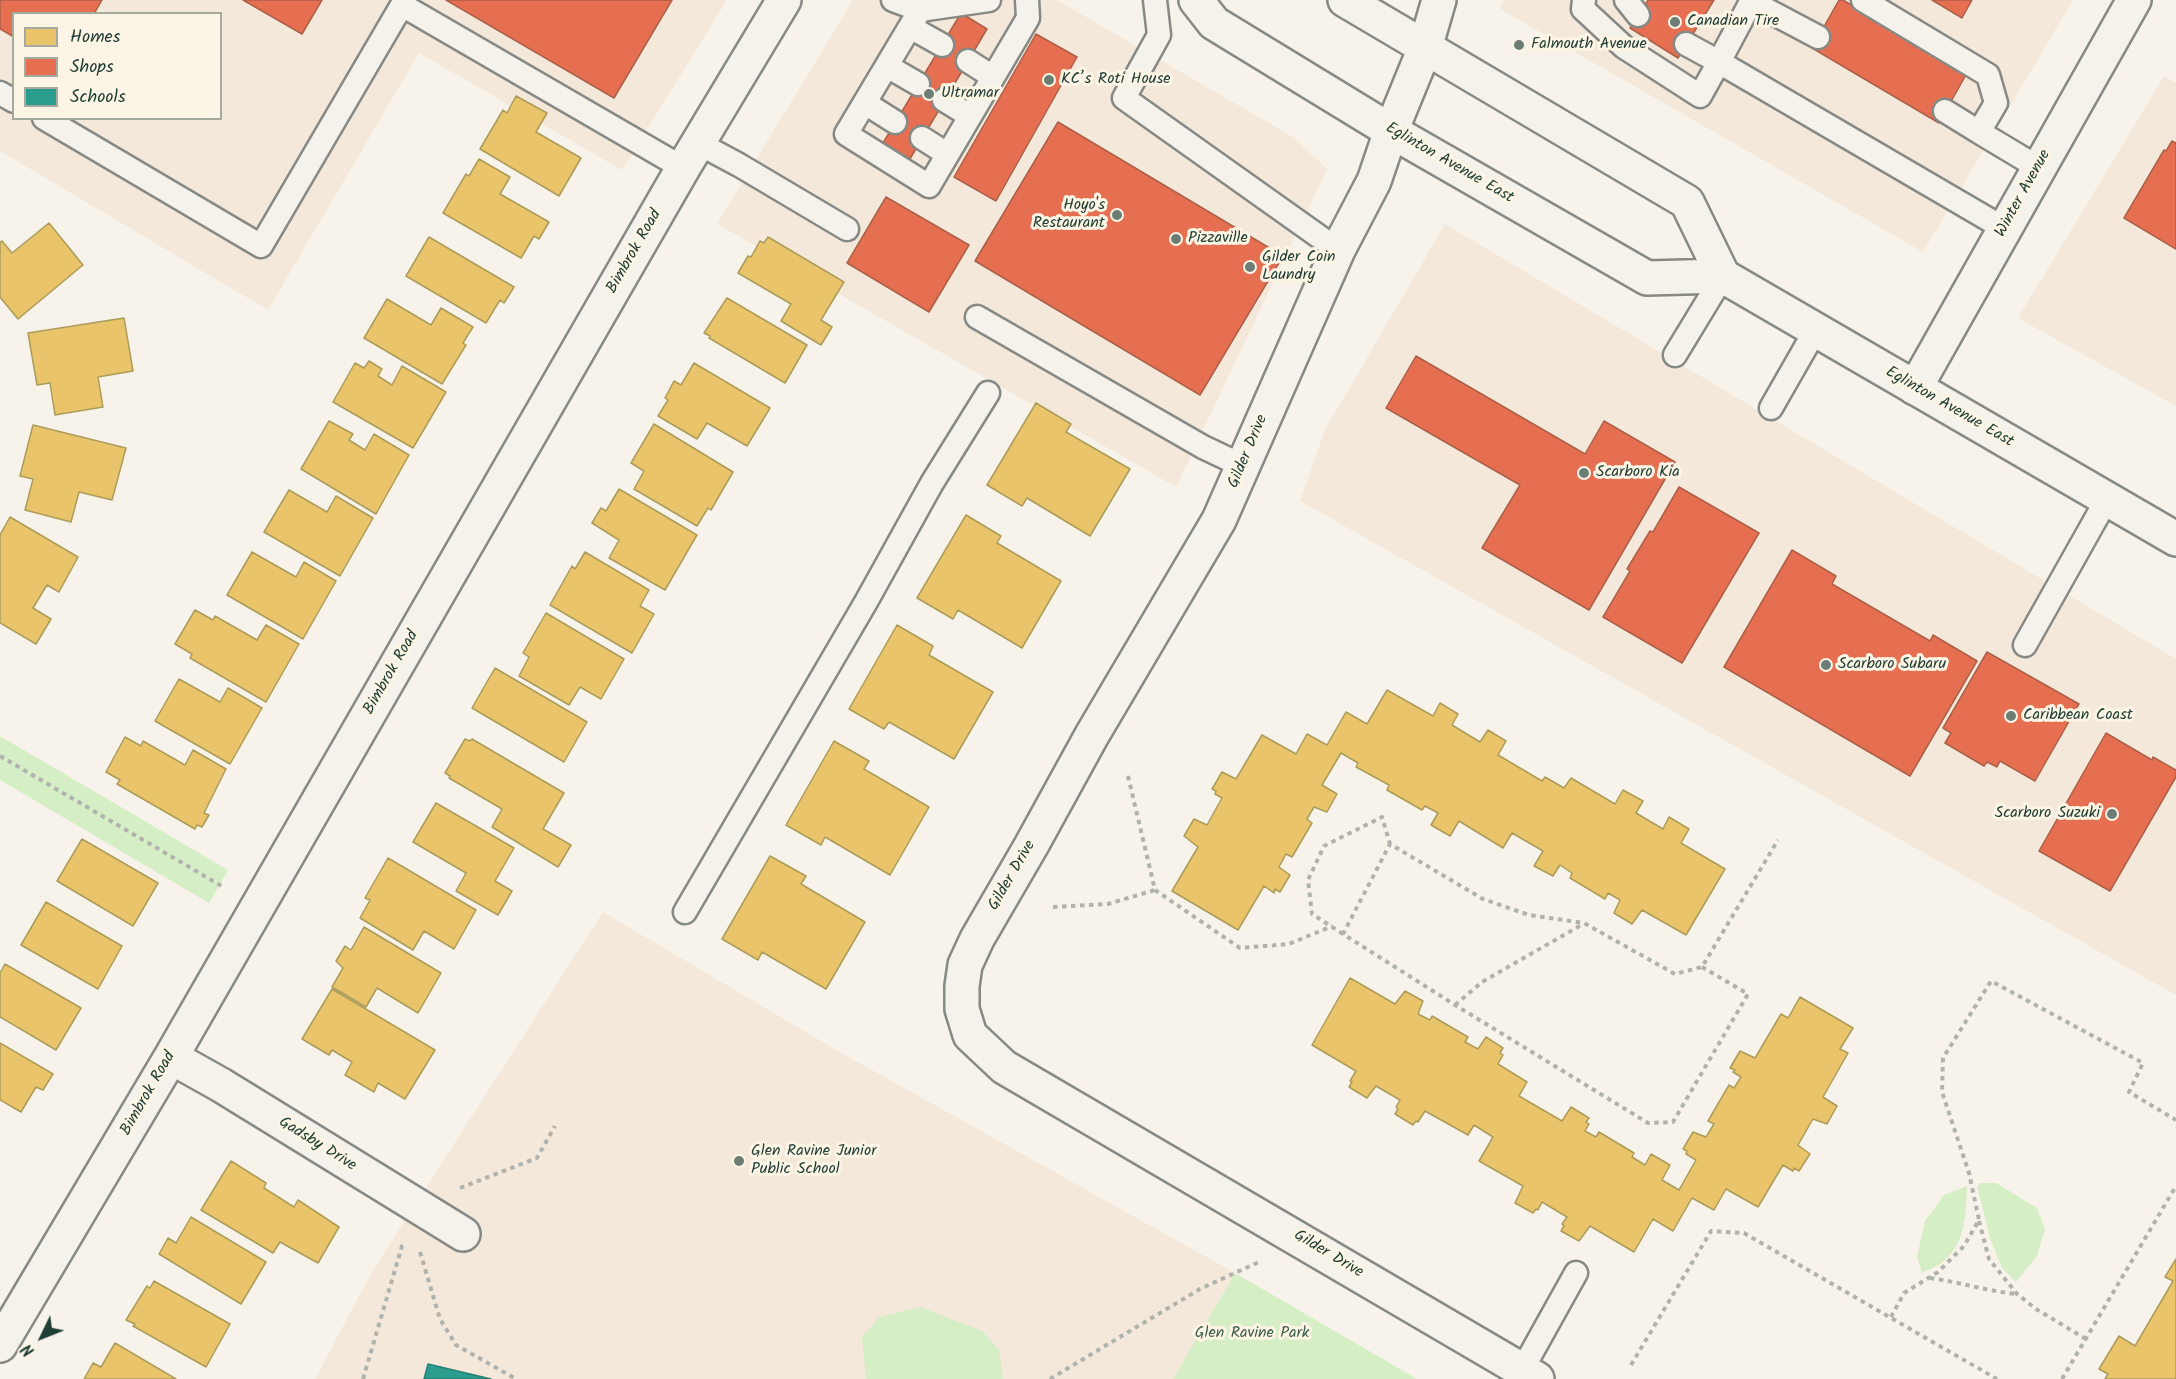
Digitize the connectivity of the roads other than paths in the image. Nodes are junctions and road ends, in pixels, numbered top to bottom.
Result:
1 (784, 0) edge
2 (893, 0) edge
3 (989, 0) edge
4 (1027, 0) edge
5 (1155, 0) edge
6 (1196, 0) edge
7 (1345, 0) edge
8 (1439, 0) edge
9 (1584, 0) edge
10 (1863, 0) edge
11 (2134, 0) edge
12 (1752, 1) edge
13 (915, 19) junction
14 (1818, 38) dead end
15 (1686, 44) dead end
16 (942, 45) dead end
17 (1425, 48) junction
18 (968, 61) dead end
19 (1719, 62) junction
20 (887, 66) junction
21 (993, 77) junction
22 (918, 84) dead end
23 (944, 100) dead end
24 (865, 103) junction
25 (1945, 111) dead end
26 (970, 116) junction
27 (47, 120) edge
28 (895, 122) dead end
29 (1391, 131) junction
30 (1979, 132) junction
31 (922, 138) dead end
32 (947, 154) junction
33 (690, 155) junction
34 (2039, 168) junction
35 (847, 229) dead end
36 (2005, 229) junction
37 (1338, 250) junction
38 (1723, 276) junction
39 (977, 316) dead end
40 (1815, 331) junction
41 (1675, 355) dead end
42 (1915, 388) junction
43 (988, 393) dead end
44 (1771, 408) dead end
45 (1243, 466) junction
46 (2107, 499) junction
47 (2176, 539) edge
48 (2025, 645) dead end
49 (685, 912) dead end
50 (171, 1057) junction
51 (463, 1234) dead end
52 (1576, 1273) dead end
53 (0, 1345) edge
54 (1530, 1375) edge

1 - 33 street, Bimbrok Road
2 - 13 lane
3 - 13 lane
4 - 21 lane
5 - 37 lane
6 - 29 street, Eglinton Avenue East
7 - 17 street
8 - 17 street
9 - 19 lane
10 - 30 lane
11 - 34 street, Winter Avenue
12 - 14 lane
12 - 19 lane
13 - 16 lane
13 - 20 lane
15 - 19 lane
17 - 29 street
17 - 38 street
18 - 21 lane
19 - 36 lane
20 - 22 lane
20 - 24 lane
21 - 26 lane
23 - 26 lane
24 - 28 lane
24 - 32 lane
25 - 30 lane
26 - 32 lane
27 - 33 lane
29 - 37 street, Gilder Drive
29 - 38 street, Eglinton Avenue East
30 - 34 lane
31 - 32 lane
33 - 35 lane
33 - 50 street, Bimbrok Road
34 - 36 street, Winter Avenue
36 - 42 street, Winter Avenue
37 - 45 street, Gilder Drive
38 - 40 street, Eglinton Avenue East
38 - 41 lane
39 - 45 lane
40 - 42 street, Eglinton Avenue East
40 - 44 lane
42 - 46 street, Eglinton Avenue East
43 - 49 lane
45 - 54 street, Gilder Drive
46 - 47 street, Eglinton Avenue East
46 - 48 lane
50 - 51 street, Gadsby Drive
50 - 53 street, Bimbrok Road
52 - 54 lane

